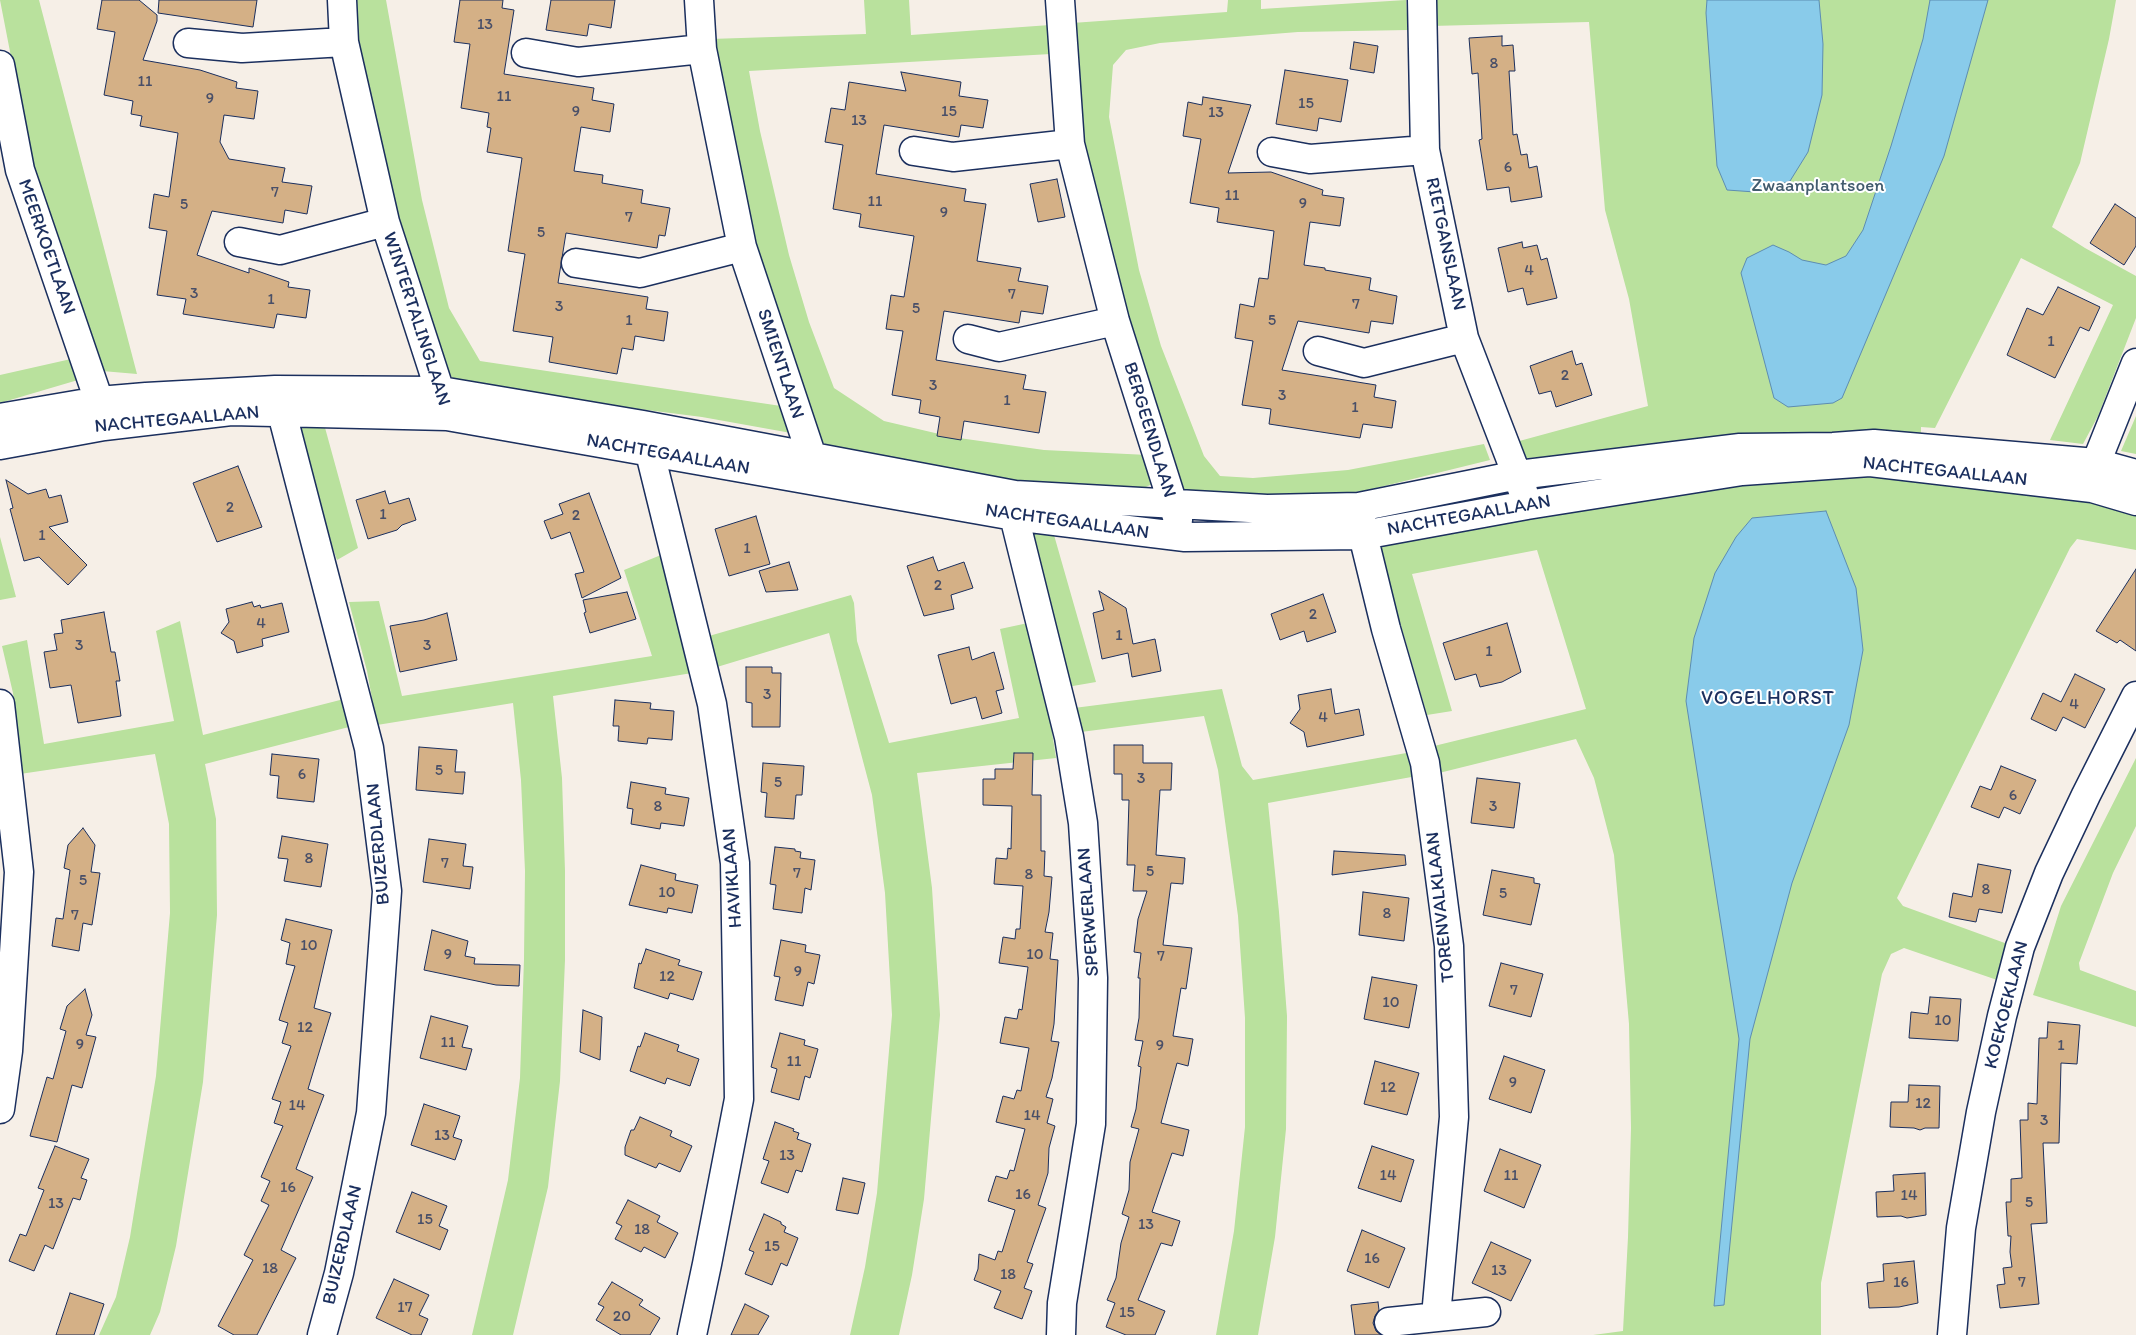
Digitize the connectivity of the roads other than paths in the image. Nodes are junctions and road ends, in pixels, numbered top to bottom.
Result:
1 (342, 0) edge
2 (700, 0) edge
3 (1060, 0) edge
4 (1422, 0) edge
5 (344, 42) junction
6 (188, 43) dead end
7 (702, 49) junction
8 (526, 53) dead end
9 (0, 65) edge
10 (1070, 144) junction
11 (1425, 150) junction
12 (914, 151) dead end
13 (1272, 152) dead end
14 (385, 222) junction
15 (239, 242) dead end
16 (742, 247) junction
17 (576, 262) dead end
18 (1115, 321) junction
19 (1464, 338) junction
20 (968, 339) dead end
21 (1318, 351) dead end
22 (2136, 363) edge
23 (278, 401) junction
24 (444, 404) junction
25 (102, 413) junction
26 (0, 418) edge
27 (644, 425) junction
28 (0, 445) edge
29 (650, 452) junction
30 (816, 470) junction
31 (2136, 474) edge
32 (1518, 475) junction
33 (2094, 476) junction
34 (2136, 501) edge
35 (1172, 504) junction
36 (1015, 505) junction
37 (1527, 505) junction
38 (1360, 507) junction
39 (1362, 536) junction
40 (1185, 537) junction
41 (2136, 696) edge
42 (0, 704) edge
43 (0, 1109) edge
44 (1486, 1312) dead end
45 (1436, 1316) junction
46 (1389, 1322) dead end
47 (322, 1335) edge
48 (692, 1335) edge
49 (1061, 1335) edge
50 (1952, 1335) edge

1 - 5 street, WINTERTALINGLAAN
2 - 7 street, SMIENTLAAN
3 - 10 street, BERGEENDLAAN
4 - 11 street, RIETGANSLAAN
5 - 6 street
5 - 14 street, WINTERTALINGLAAN
7 - 8 street
7 - 16 street, SMIENTLAAN
9 - 25 street, MEERKOETLAAN
10 - 12 street
10 - 18 street, BERGEENDLAAN
11 - 13 street
11 - 19 street, RIETGANSLAAN
14 - 15 street, WINTERTALINGLAAN
14 - 24 street, WINTERTALINGLAAN
16 - 17 street
16 - 30 street, SMIENTLAAN
18 - 20 street
18 - 35 street, BERGEENDLAAN
19 - 21 street, RIETGANSLAAN
19 - 32 street, RIETGANSLAAN
22 - 33 street
23 - 24 street, NACHTEGAALLAAN
23 - 25 street, NACHTEGAALLAAN
23 - 47 street, BUIZERDLAAN
24 - 27 street, NACHTEGAALLAAN
24 - 29 street, NACHTEGAALLAAN
25 - 26 street, NACHTEGAALLAAN
25 - 28 street, NACHTEGAALLAAN
27 - 29 street, HAVIKLAAN
27 - 30 street, NACHTEGAALLAAN
29 - 30 street, NACHTEGAALLAAN
29 - 48 street, HAVIKLAAN
30 - 36 street, NACHTEGAALLAAN
31 - 33 street, NACHTEGAALLAAN
32 - 33 street, NACHTEGAALLAAN
32 - 37 street, RIETGANSLAAN
32 - 38 street, NACHTEGAALLAAN
33 - 34 street, NACHTEGAALLAAN
33 - 37 street, NACHTEGAALLAAN
35 - 36 street, NACHTEGAALLAAN
35 - 38 street, NACHTEGAALLAAN
35 - 40 street, BERGEENDLAAN
36 - 40 street, NACHTEGAALLAAN
36 - 49 street, SPERWERLAAN
37 - 39 street, NACHTEGAALLAAN
38 - 39 street, TORENVALKLAAN
39 - 40 street, NACHTEGAALLAAN
39 - 45 street, TORENVALKLAAN
41 - 50 street, KOEKOEKLAAN
42 - 43 street
44 - 45 street
45 - 46 street

